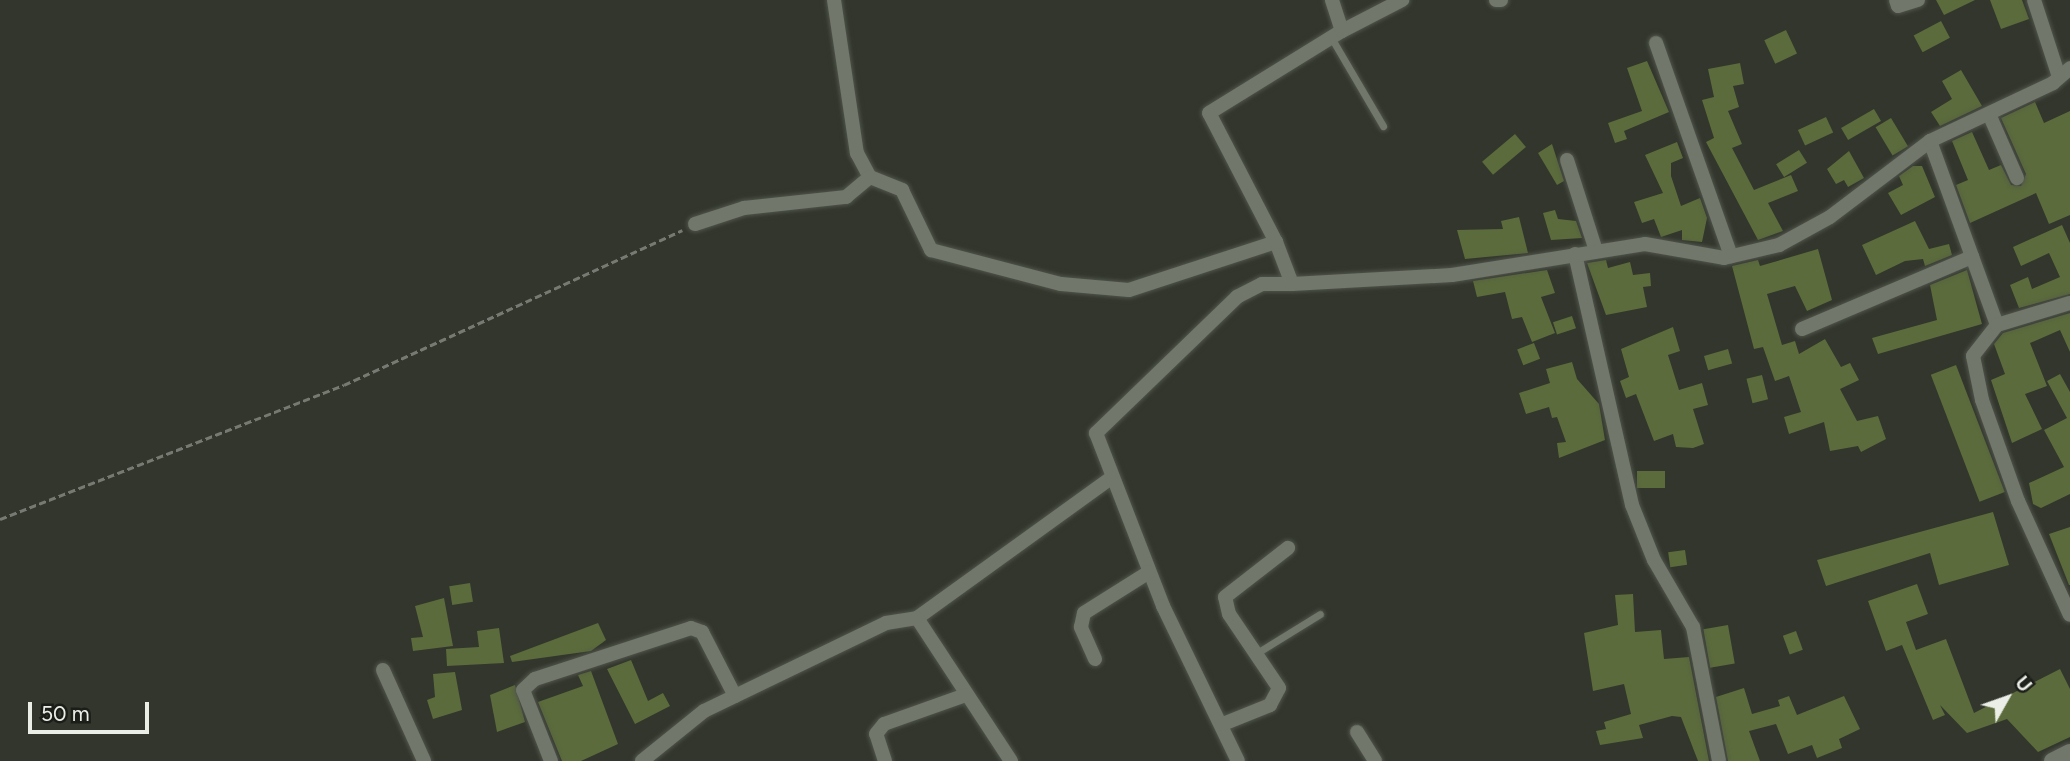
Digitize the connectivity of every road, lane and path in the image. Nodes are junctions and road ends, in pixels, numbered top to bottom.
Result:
1 (834, 0) edge
2 (1332, 0) edge
3 (1402, 0) edge
4 (1896, 0) edge
5 (1918, 0) edge
6 (2034, 0) edge
7 (1337, 35) junction
8 (1656, 43) dead end
9 (2066, 76) edge
10 (1989, 114) junction
11 (1383, 126) dead end
12 (1930, 141) junction
13 (1567, 160) dead end
14 (870, 177) junction
15 (2017, 178) dead end
16 (695, 224) joint
17 (1276, 242) junction
18 (1596, 251) junction
19 (1575, 254) junction
20 (1731, 256) junction
21 (1972, 257) junction
22 (1292, 281) junction
23 (2070, 303) edge
24 (1997, 325) junction
25 (1802, 329) dead end
26 (1111, 478) junction
27 (0, 519) edge
28 (1288, 548) dead end
29 (1149, 572) junction
30 (1320, 614) dead end
31 (2070, 615) edge
32 (916, 618) junction
33 (1257, 653) junction
34 (1095, 659) dead end
35 (383, 670) dead end
36 (966, 695) junction
37 (735, 696) junction
38 (1223, 724) junction
39 (1357, 732) dead end
40 (2070, 752) edge
41 (648, 759) edge
42 (1009, 760) edge
43 (424, 761) edge
44 (551, 761) edge
45 (885, 761) edge
46 (1238, 761) edge
47 (1375, 761) edge
48 (1719, 761) edge
49 (2053, 761) edge

1 - 14 street
2 - 7 street
3 - 7 street
4 - 5 street
6 - 9 street
7 - 11 lane
7 - 17 street
8 - 20 street
9 - 10 street
10 - 12 street
10 - 15 street
12 - 20 street
12 - 21 street
13 - 18 street
14 - 16 street
14 - 17 street
16 - 27 path
17 - 22 street
18 - 19 street
18 - 20 street
19 - 22 street
19 - 48 street
21 - 24 street
21 - 25 street
22 - 26 street
23 - 24 street
24 - 31 street
26 - 29 street
26 - 32 street
28 - 33 street
29 - 34 street
29 - 38 street
30 - 33 lane
32 - 36 street
32 - 37 street
33 - 38 street
35 - 43 street
36 - 42 street
36 - 45 street
37 - 41 street
37 - 44 street
38 - 46 street
39 - 47 street
40 - 49 street

